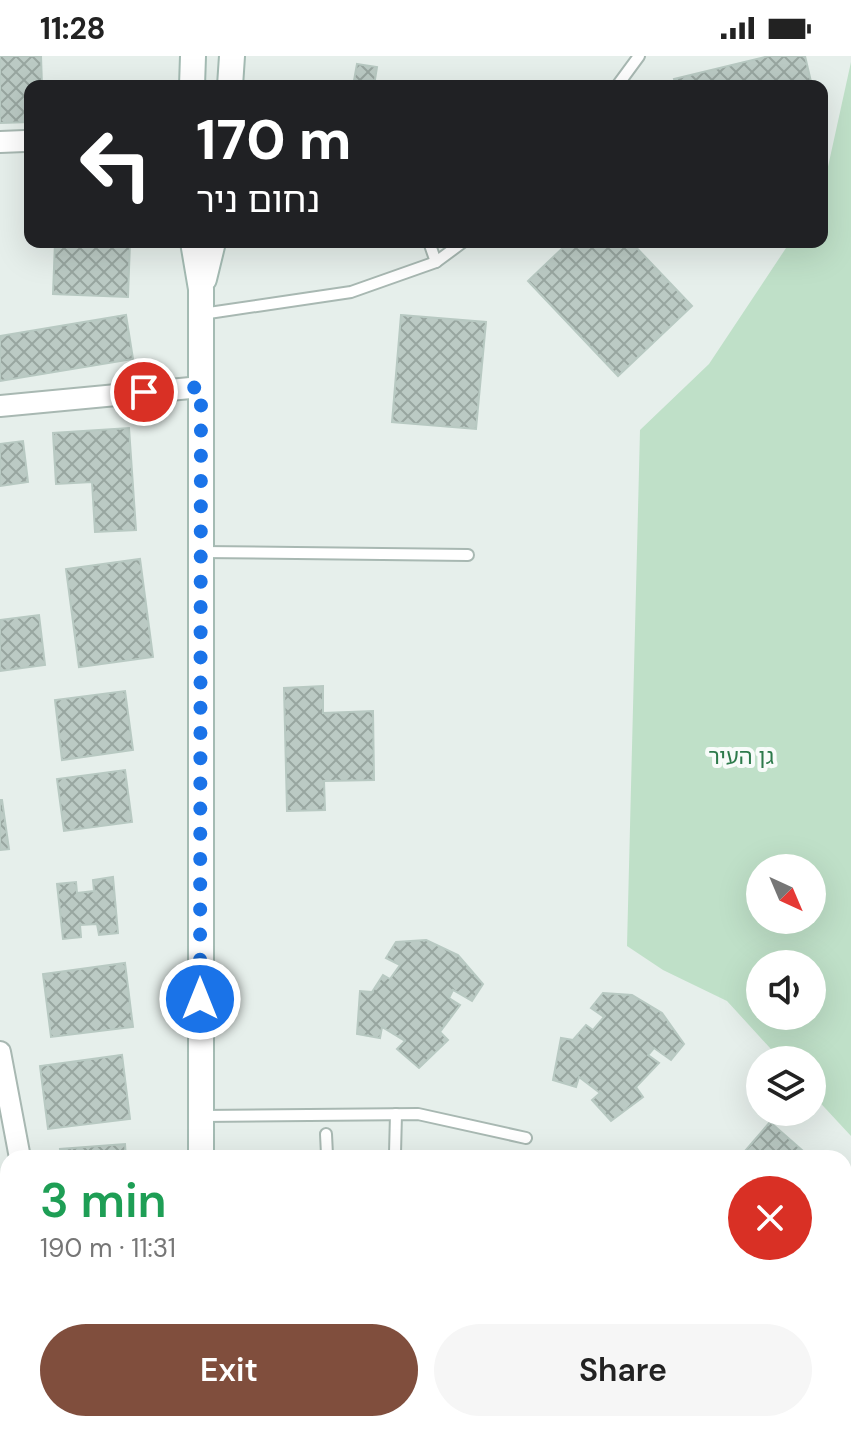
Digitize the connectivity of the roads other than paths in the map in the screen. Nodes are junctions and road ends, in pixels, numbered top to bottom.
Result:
1 (180, 56) edge
2 (639, 56) edge
3 (192, 74) edge
4 (621, 80) edge
5 (24, 141) edge
6 (0, 142) edge
7 (194, 248) edge
8 (212, 248) edge
9 (431, 248) edge
10 (455, 248) edge
11 (436, 262) junction
12 (201, 302) junction
13 (201, 387) junction
14 (0, 406) edge
15 (200, 552) junction
16 (468, 555) dead end
17 (0, 1052) edge
18 (396, 1114) junction
19 (200, 1116) junction
20 (326, 1134) dead end
21 (526, 1138) dead end
22 (18, 1150) edge
23 (201, 1150) edge
24 (327, 1150) edge
25 (395, 1150) edge

1 - 3 street
2 - 4 lane
5 - 6 street
7 - 12 street
8 - 12 street
9 - 11 lane
10 - 11 lane
11 - 12 lane
12 - 13 street
13 - 14 street
13 - 15 street
15 - 16 lane
15 - 19 street
17 - 22 street
18 - 19 lane
18 - 21 lane
18 - 25 lane
19 - 23 street
20 - 24 lane

